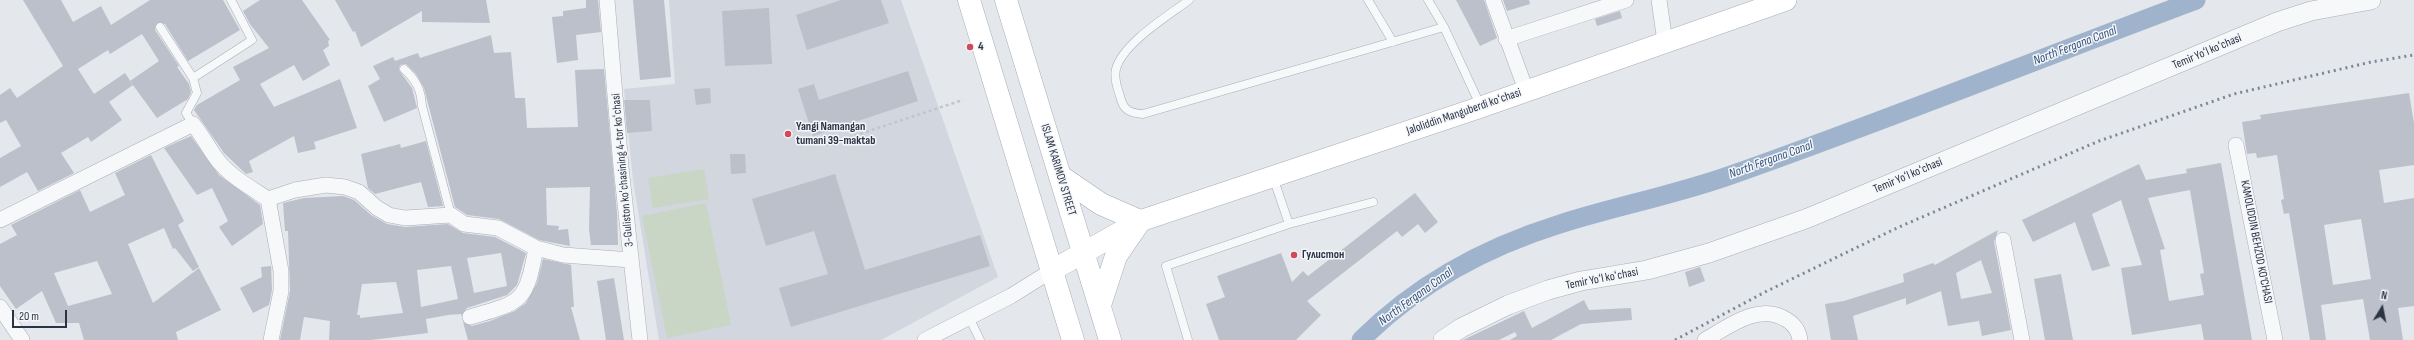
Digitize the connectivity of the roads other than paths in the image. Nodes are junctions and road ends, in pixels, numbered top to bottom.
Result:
1 (231, 0) edge
2 (607, 0) edge
3 (969, 0) edge
4 (1006, 0) edge
5 (1189, 0) edge
6 (1368, 0) edge
7 (1428, 0) edge
8 (1493, 0) edge
9 (1626, 0) edge
10 (1659, 0) edge
11 (1786, 0) edge
12 (2371, 0) edge
13 (160, 27) dead end
14 (1444, 28) junction
15 (1506, 39) junction
16 (1393, 42) junction
17 (1665, 42) junction
18 (404, 69) dead end
19 (193, 78) junction
20 (1526, 90) junction
21 (1481, 107) junction
22 (194, 124) junction
23 (2236, 145) dead end
24 (1060, 176) junction
25 (1272, 177) junction
26 (268, 199) junction
27 (1373, 202) dead end
28 (451, 215) junction
29 (0, 220) edge
30 (1140, 221) junction
31 (1289, 224) junction
32 (2003, 240) dead end
33 (536, 248) junction
34 (1083, 253) junction
35 (631, 260) junction
36 (1051, 271) junction
37 (1100, 304) junction
38 (0, 307) edge
39 (470, 317) dead end
40 (969, 317) junction
41 (1800, 336) edge
42 (22, 340) edge
43 (271, 340) edge
44 (640, 340) edge
45 (924, 340) edge
46 (980, 340) edge
47 (1072, 340) edge
48 (1110, 340) edge
49 (1188, 340) edge
50 (1443, 340) edge
51 (1705, 340) edge
52 (2022, 340) edge
53 (2275, 340) edge

1 - 19 lane
2 - 35 street, 3-Guliston koʻchasining 4-tor koʻchasi
3 - 36 main road
4 - 24 main road, ISLAM KARIMOV STREET
5 - 16 lane
6 - 16 lane
7 - 14 lane
8 - 15 street
9 - 15 street
10 - 17 street
11 - 17 main road, Jaloliddin Manguberdi koʻchasi
12 - 50 street, Temir Yoʻl koʻchasi
13 - 19 lane
14 - 16 lane
14 - 21 lane
15 - 20 street
17 - 20 main road, Jaloliddin Manguberdi koʻchasi
18 - 28 lane
19 - 22 lane
20 - 21 main road, Jaloliddin Manguberdi koʻchasi
21 - 25 main road, Jaloliddin Manguberdi koʻchasi
22 - 26 street
22 - 29 street
23 - 53 street, KAMOLIDDIN BEHZOD KO‘CHASI
24 - 30 main road
24 - 34 main road, ISLAM KARIMOV STREET
25 - 30 main road, Jaloliddin Manguberdi koʻchasi
25 - 31 lane
26 - 28 street
26 - 43 street
27 - 31 lane
28 - 33 street
30 - 34 main road, Jaloliddin Manguberdi koʻchasi
30 - 37 main road
31 - 49 lane
32 - 52 street
33 - 35 street
33 - 39 street
34 - 36 main road, Jaloliddin Manguberdi koʻchasi
34 - 37 main road, ISLAM KARIMOV STREET
35 - 44 street, 3-Guliston koʻchasining 4-tor koʻchasi
36 - 40 street
36 - 47 main road
37 - 48 main road, ISLAM KARIMOV STREET
38 - 42 street
40 - 45 street
40 - 46 lane
41 - 51 street

